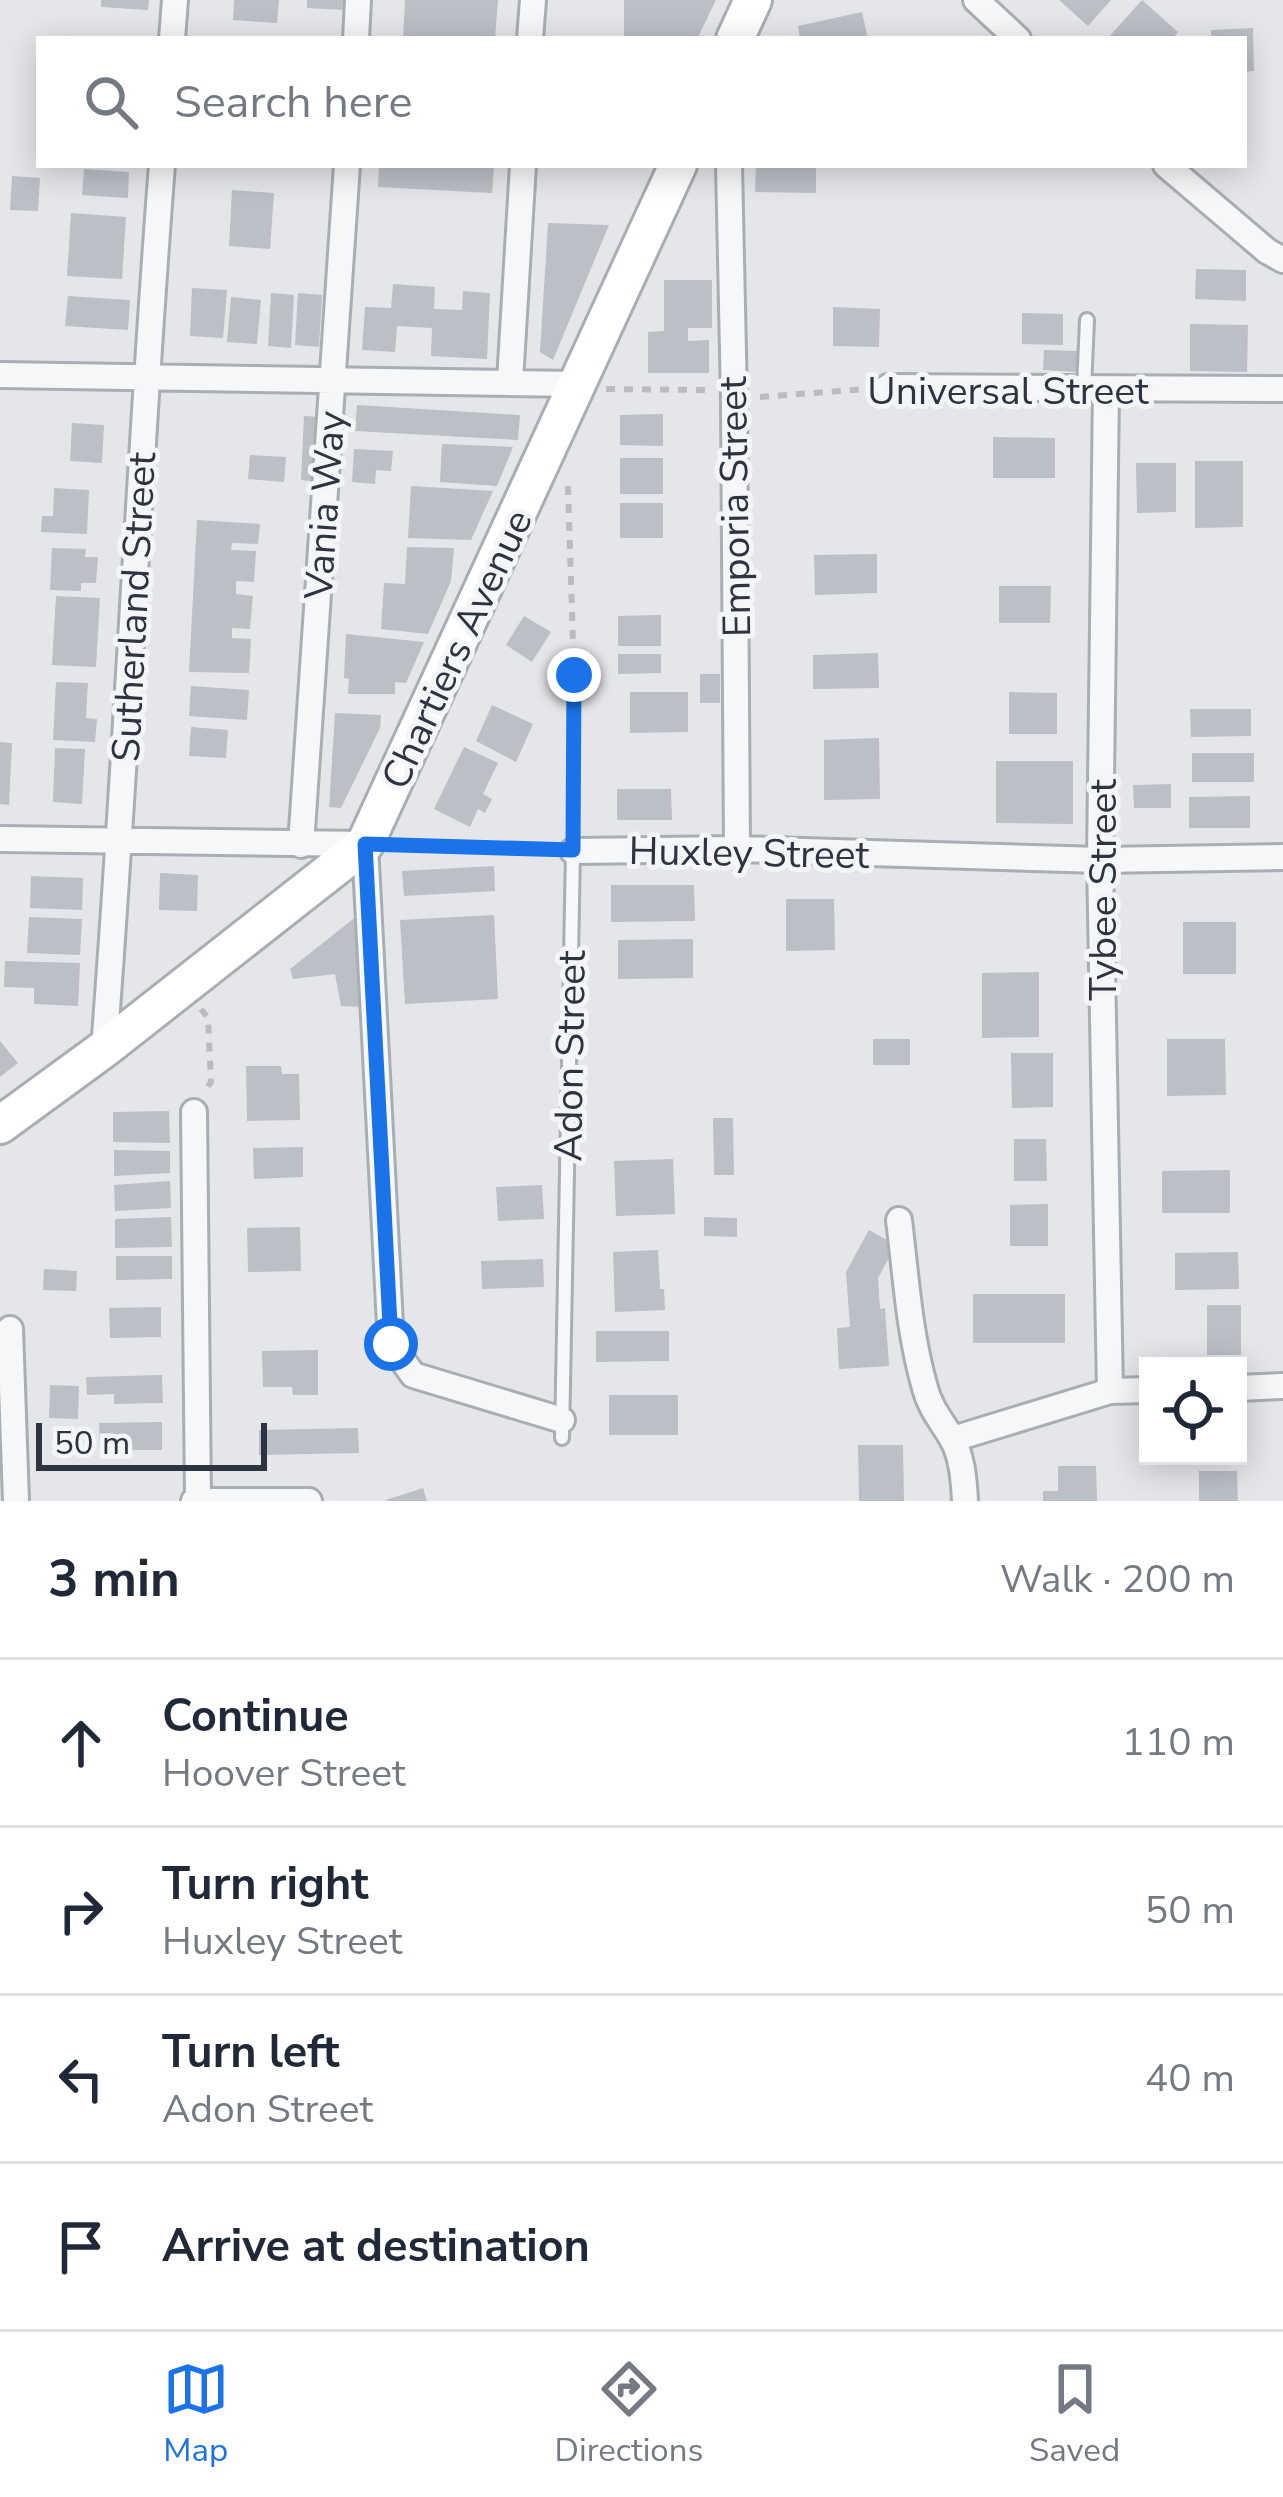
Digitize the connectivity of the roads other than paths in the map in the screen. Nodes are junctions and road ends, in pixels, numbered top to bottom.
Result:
1 (176, 0) edge
2 (358, 0) edge
3 (532, 0) edge
4 (753, 0) edge
5 (976, 0) edge
6 (172, 36) edge
7 (356, 36) edge
8 (530, 36) edge
9 (736, 36) edge
10 (1015, 36) edge
11 (162, 168) edge
12 (347, 168) edge
13 (523, 168) edge
14 (677, 168) edge
15 (729, 168) edge
16 (1170, 168) edge
17 (1283, 260) edge
18 (1087, 320) dead end
19 (0, 375) edge
20 (146, 376) junction
21 (332, 381) junction
22 (509, 381) junction
23 (576, 384) junction
24 (888, 387) road end
25 (1095, 389) junction
26 (1283, 389) edge
27 (0, 839) edge
28 (120, 841) junction
29 (365, 844) junction
30 (301, 845) junction
31 (737, 849) junction
32 (573, 850) joint
33 (1283, 857) edge
34 (1100, 860) junction
35 (104, 1049) junction
36 (194, 1112) road end
37 (0, 1125) edge
38 (899, 1220) dead end
39 (10, 1329) dead end
40 (1283, 1386) edge
41 (1247, 1388) edge
42 (1139, 1390) edge
43 (1110, 1391) junction
44 (562, 1429) joint
45 (953, 1439) junction
46 (309, 1500) edge
47 (16, 1501) edge
48 (196, 1501) edge
49 (965, 1501) edge

1 - 6 street
2 - 7 street
3 - 8 street
4 - 9 street
5 - 10 street
11 - 20 street, Sutherland Street
12 - 21 street, Vania Way
13 - 22 street
14 - 23 street, Chartiers Avenue
15 - 31 street, Emporia Street
16 - 17 street
18 - 25 lane, Tybee Street
19 - 20 street
20 - 21 street
20 - 28 street, Sutherland Street
21 - 22 street
21 - 30 street, Vania Way
22 - 23 street
23 - 29 street, Chartiers Avenue
24 - 25 street, Universal Street
25 - 26 street, Universal Street
25 - 34 street, Tybee Street
27 - 28 street
28 - 30 street
28 - 35 street, Sutherland Street
29 - 30 street
29 - 35 street, Chartiers Avenue
29 - 44 street
31 - 32 street, Huxley Street
31 - 34 street, Huxley Street
32 - 44 lane, Adon Street
33 - 34 street, Huxley Street
34 - 43 street, Tybee Street
35 - 37 street, Chartiers Avenue
36 - 48 street
38 - 45 street
39 - 47 street
40 - 41 street
42 - 43 street
43 - 45 street
45 - 49 street
46 - 48 street

